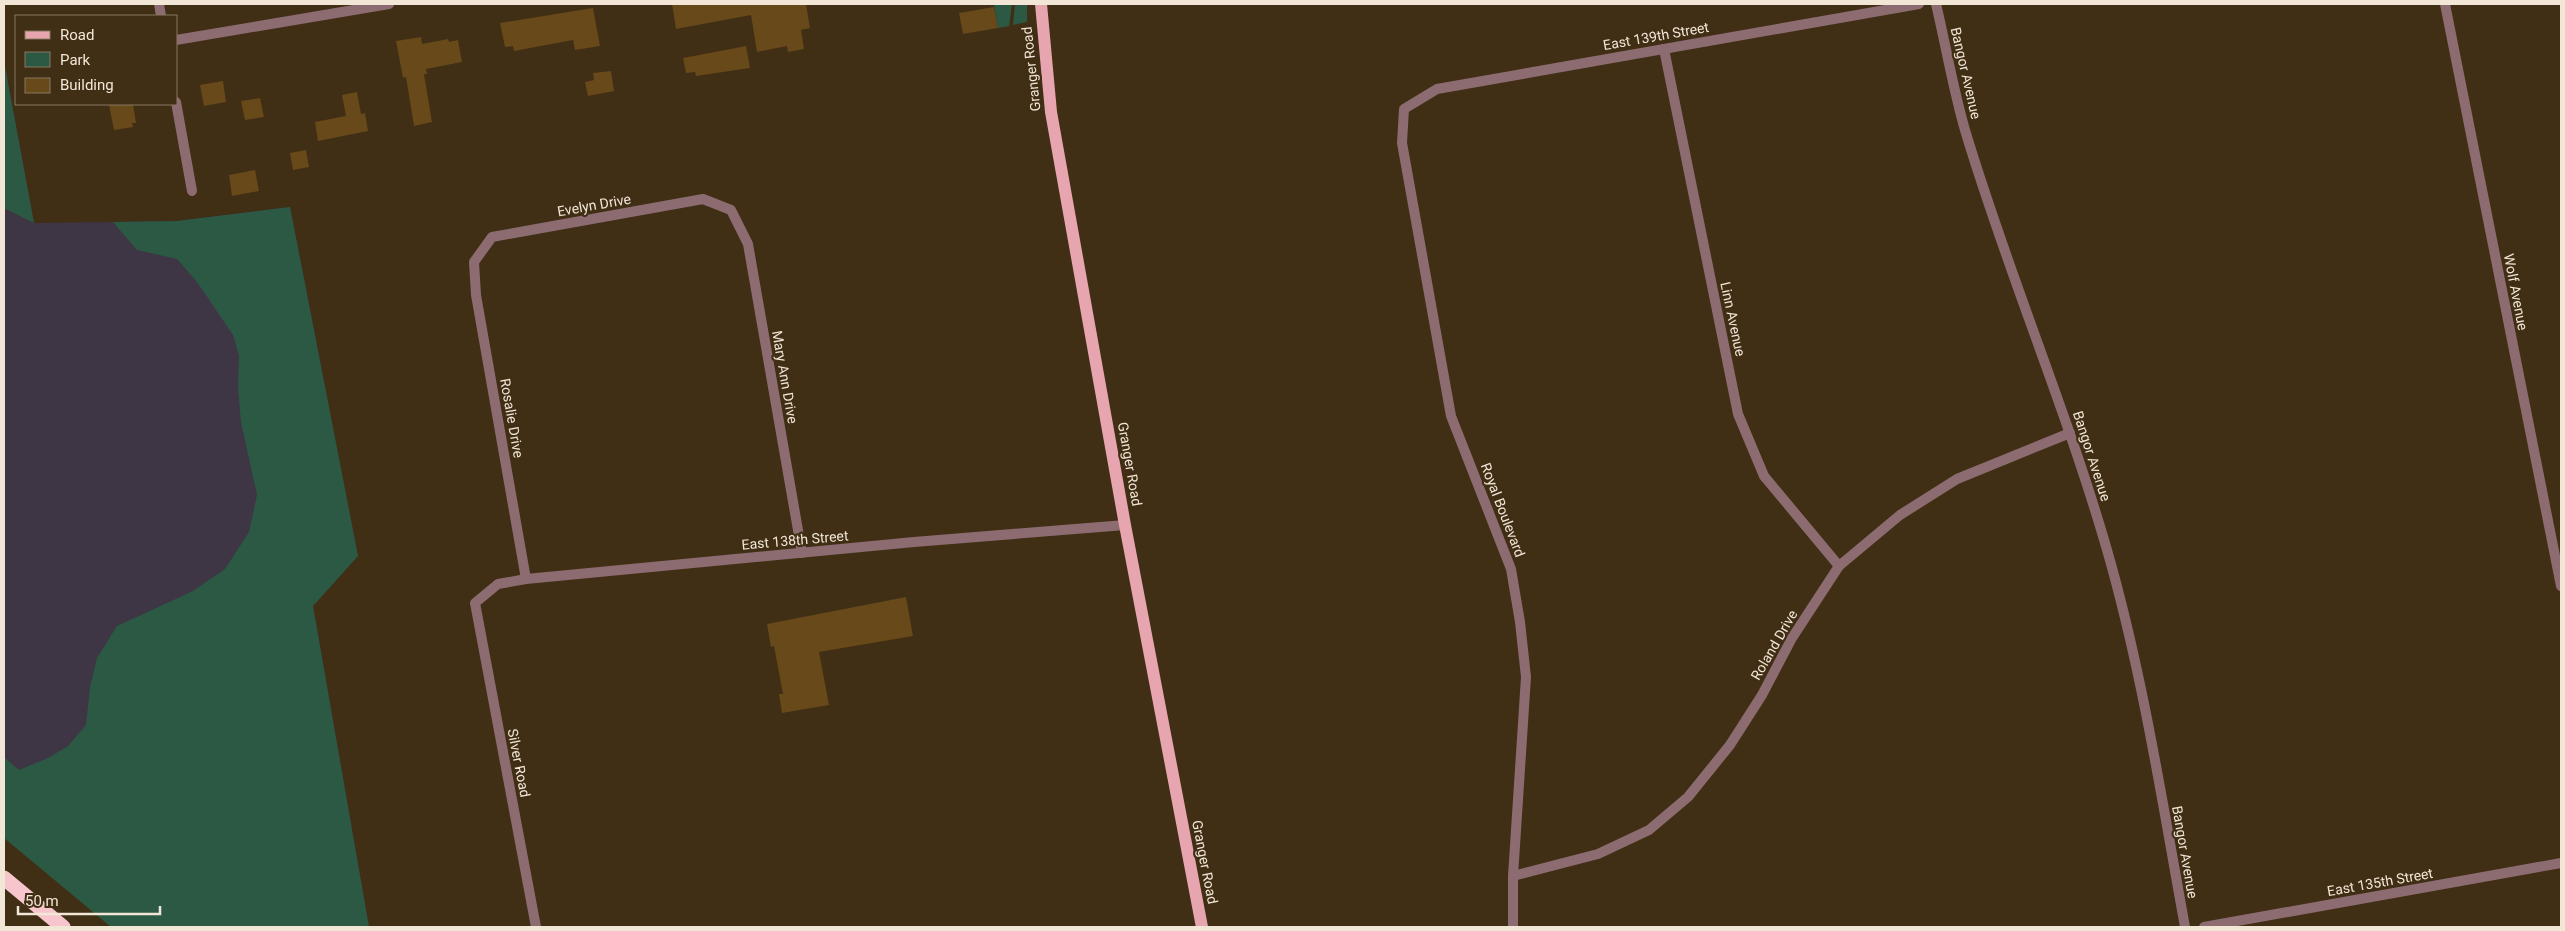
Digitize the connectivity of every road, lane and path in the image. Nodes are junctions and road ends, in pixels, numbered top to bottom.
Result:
1 (390, 4) edge
2 (1040, 4) edge
3 (1919, 4) edge
4 (1936, 4) edge
5 (2445, 4) edge
6 (178, 40) edge
7 (1664, 49) junction
8 (177, 105) edge
9 (1404, 109) joint
10 (192, 191) dead end
11 (731, 210) joint
12 (474, 262) joint
13 (2070, 433) junction
14 (1125, 525) junction
15 (802, 553) junction
16 (1839, 566) junction
17 (526, 579) junction
18 (2561, 586) edge
19 (475, 603) joint
20 (2561, 863) edge
21 (1513, 876) junction
22 (4, 878) edge
23 (2216, 926) edge
24 (63, 927) edge
25 (536, 927) edge
26 (1202, 927) edge
27 (1513, 927) edge
28 (2185, 927) edge
29 (2204, 927) edge

1 - 6 street
2 - 14 main road, Granger Road
3 - 7 street, East 139th Street
4 - 13 street, Bangor Avenue
5 - 18 street, Wolf Avenue
7 - 9 street, East 139th Street
7 - 16 street, Linn Avenue
8 - 10 street
9 - 21 street, Royal Boulevard
11 - 12 street, Evelyn Drive
11 - 15 street, Mary Ann Drive
12 - 17 street, Rosalie Drive
13 - 16 street, Roland Drive
13 - 28 street, Bangor Avenue
14 - 15 street, East 138th Street
14 - 26 main road, Granger Road
15 - 17 street, East 138th Street
16 - 21 street, Roland Drive
17 - 19 street, East 138th Street
19 - 25 street, Silver Road
20 - 23 street, East 135th Street
21 - 27 street, Royal Boulevard
22 - 24 highway
23 - 29 street, East 135th Street

